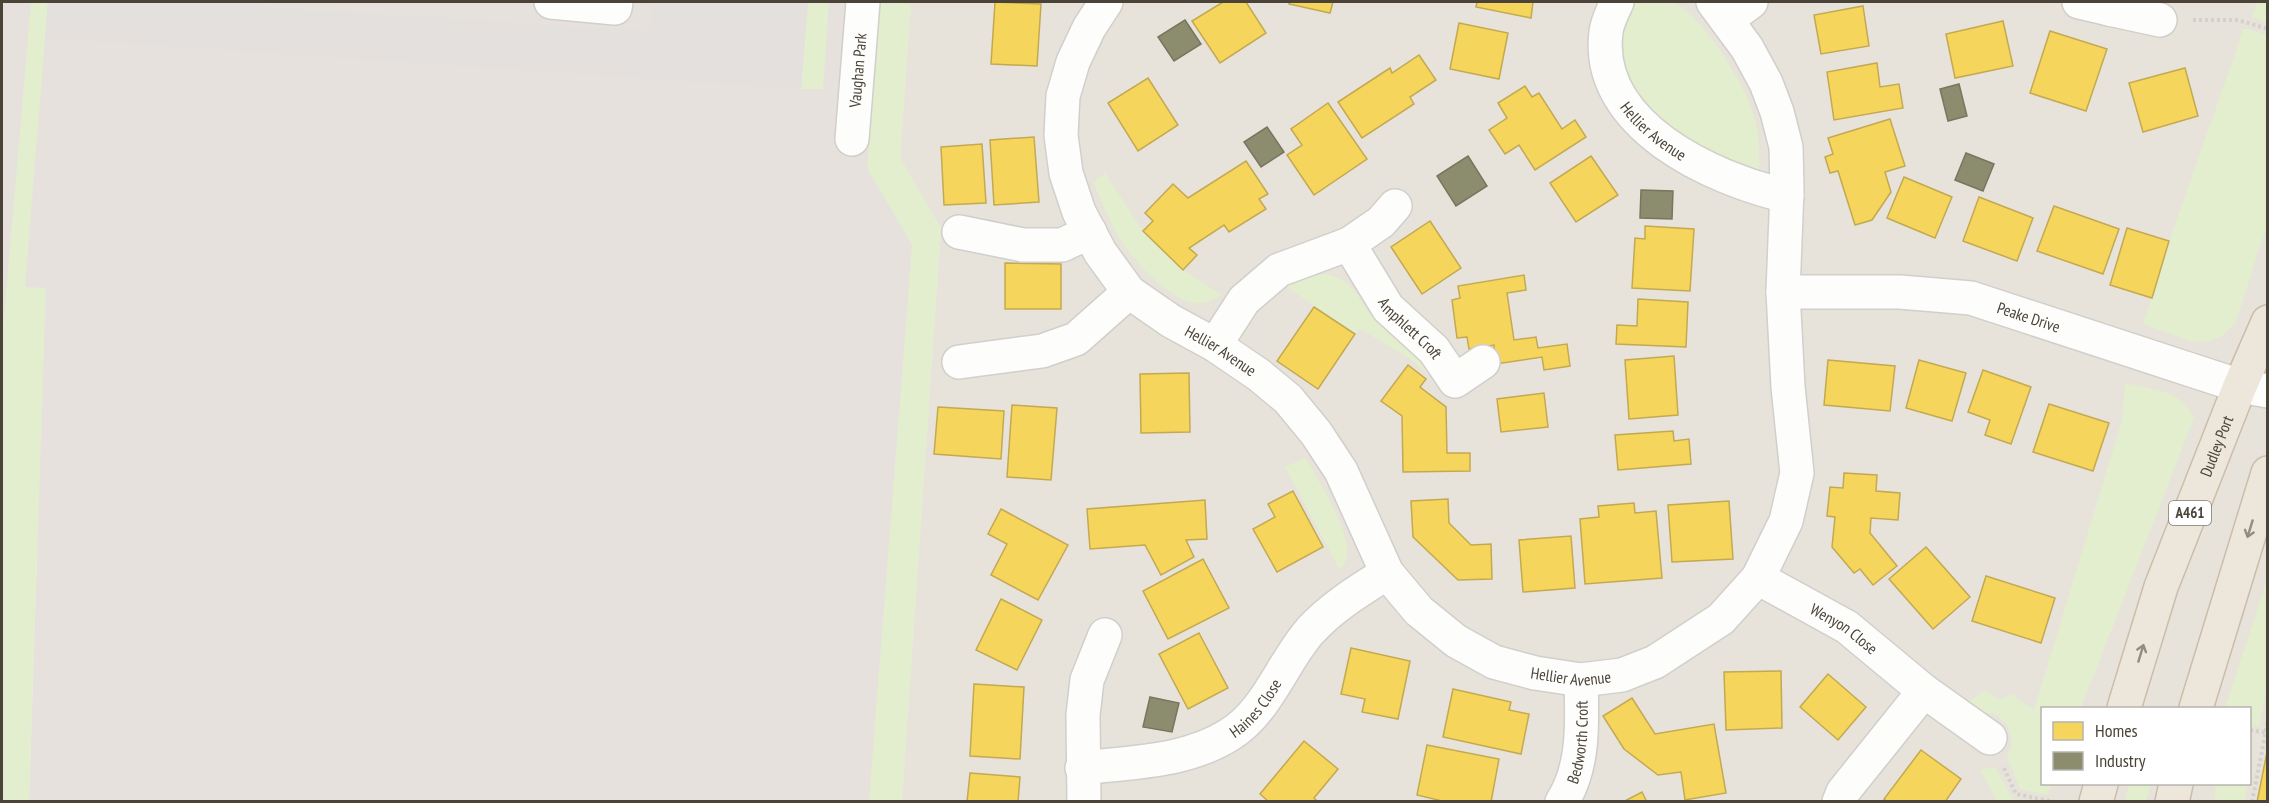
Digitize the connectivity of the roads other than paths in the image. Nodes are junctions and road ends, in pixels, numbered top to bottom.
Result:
1 (551, 2) edge
2 (616, 2) edge
3 (863, 2) edge
4 (1106, 2) edge
5 (1617, 2) edge
6 (2101, 4) edge
7 (1731, 7) edge
8 (2160, 20) road end
9 (852, 139) dead end
10 (1787, 196) junction
11 (1395, 206) dead end
12 (959, 232) dead end
13 (1090, 232) junction
14 (1349, 244) junction
15 (1129, 292) junction
16 (1783, 292) junction
17 (2268, 322) edge
18 (1215, 345) junction
19 (959, 362) dead end
20 (1483, 362) dead end
21 (2254, 388) edge
22 (2268, 473) edge
23 (1387, 573) junction
24 (1758, 578) junction
25 (1105, 635) dead end
26 (1581, 680) junction
27 (1923, 691) junction
28 (2124, 707) edge
29 (2196, 707) edge
30 (1990, 738) road end
31 (1082, 768) junction
32 (2100, 785) edge
33 (2176, 785) edge
34 (1084, 801) edge
35 (1562, 801) edge
36 (1839, 801) edge
37 (2096, 801) edge
38 (2172, 801) edge

1 - 2 street
3 - 9 street, Vaughan Park
4 - 13 street, Hellier Avenue
5 - 10 street, Hellier Avenue
6 - 8 street
7 - 10 street, Hellier Avenue
10 - 16 street, Hellier Avenue
11 - 14 street
12 - 13 street
13 - 15 street, Hellier Avenue
14 - 18 street
14 - 20 street, Amphlett Croft
15 - 18 street, Hellier Avenue
15 - 19 street
16 - 21 street, Peake Drive
16 - 24 street, Hellier Avenue
17 - 21 highway, Dudley Port / A461
18 - 23 street, Hellier Avenue
28 -> 21 highway, Dudley Port / A461
22 -> 29 highway
23 - 26 street, Hellier Avenue
23 - 31 street, Haines Close
24 - 26 street, Hellier Avenue
24 - 27 street, Wenyon Close
25 - 31 street
26 - 35 street, Bedworth Croft
27 - 30 street, Wenyon Close
27 - 36 street
31 - 34 street
32 - 37 highway
33 - 38 highway

